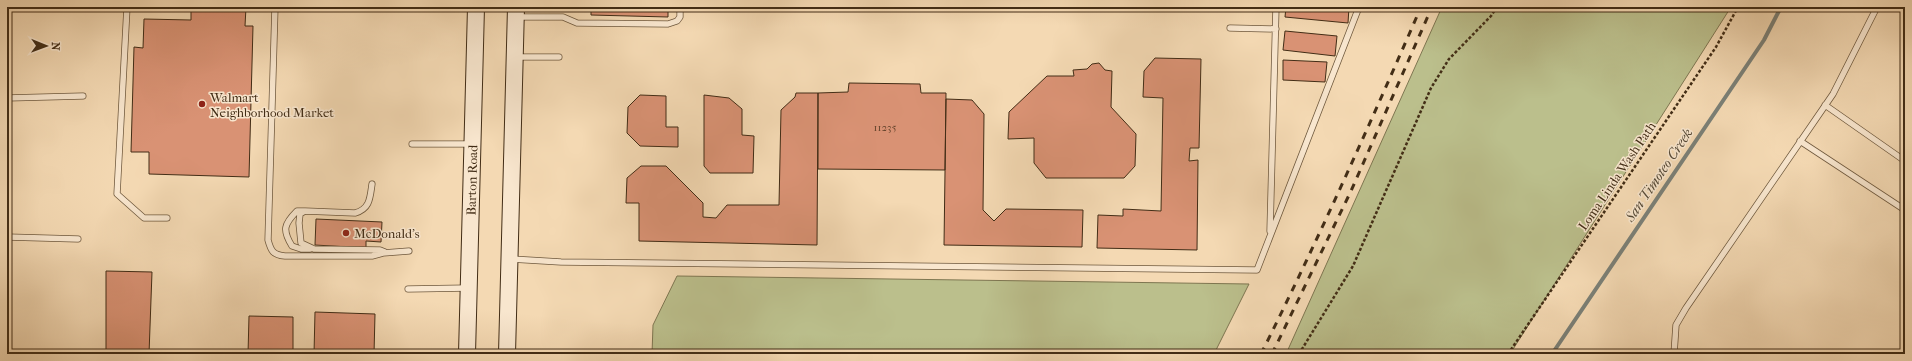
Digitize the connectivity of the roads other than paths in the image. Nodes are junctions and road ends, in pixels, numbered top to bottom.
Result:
1 (127, 7) edge
2 (274, 7) edge
3 (476, 7) edge
4 (680, 7) edge
5 (1276, 7) edge
6 (1359, 7) edge
7 (1877, 7) edge
8 (516, 12) edge
9 (1230, 28) dead end
10 (1276, 29) junction
11 (514, 57) junction
12 (559, 57) dead end
13 (83, 96) dead end
14 (7, 98) edge
15 (1825, 105) junction
16 (1800, 141) junction
17 (412, 144) dead end
18 (473, 144) junction
19 (1905, 161) edge
20 (372, 184) dead end
21 (1905, 210) edge
22 (305, 211) junction
23 (167, 218) dead end
24 (1270, 236) junction
25 (7, 237) edge
26 (78, 239) dead end
27 (314, 249) junction
28 (409, 251) dead end
29 (387, 253) junction
30 (509, 259) junction
31 (408, 288) dead end
32 (469, 288) junction
33 (467, 354) edge
34 (507, 354) edge
35 (1674, 354) edge

1 - 23 lane
2 - 29 lane
3 - 18 main road, Barton Road
4 - 8 lane
5 - 10 lane
6 - 24 lane
7 - 15 lane
8 - 11 main road
9 - 10 lane
10 - 24 lane
11 - 12 lane
11 - 30 main road
13 - 14 lane
15 - 16 lane
15 - 19 lane
16 - 21 lane
16 - 35 lane
17 - 18 lane
18 - 32 main road, Barton Road
20 - 22 lane
22 - 27 lane
22 - 27 lane
24 - 30 lane
25 - 26 lane
27 - 29 lane
28 - 29 lane
30 - 34 main road
31 - 32 lane
32 - 33 main road, Barton Road

